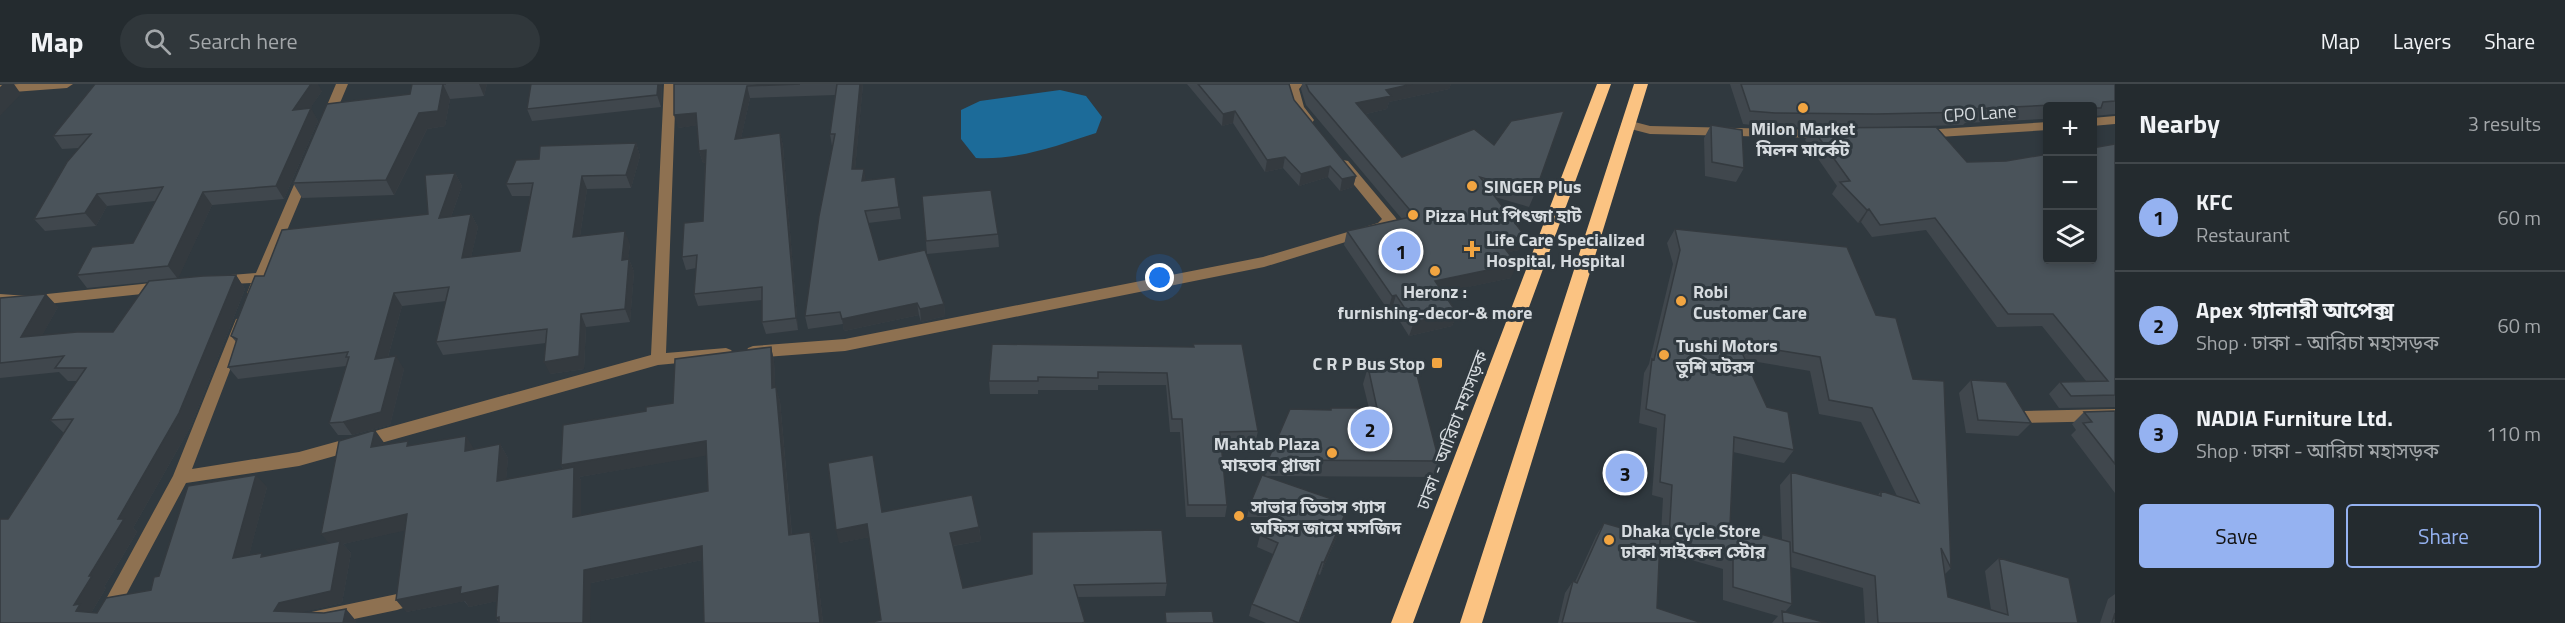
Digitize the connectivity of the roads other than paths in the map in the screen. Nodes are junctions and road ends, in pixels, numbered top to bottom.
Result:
1 (67, 84) edge
2 (342, 84) edge
3 (670, 84) edge
4 (1604, 84) edge
5 (1641, 84) edge
6 (1291, 86) edge
7 (0, 89) edge
8 (2115, 120) edge
9 (2097, 122) edge
10 (1627, 124) junction
11 (2043, 126) edge
12 (1318, 132) edge
13 (321, 134) edge
14 (1836, 134) edge
15 (1915, 134) edge
16 (1331, 149) edge
17 (312, 156) edge
18 (261, 277) junction
19 (203, 283) edge
20 (179, 285) edge
21 (0, 299) edge
22 (658, 359) junction
23 (2115, 416) edge
24 (2023, 417) edge
25 (181, 477) junction
26 (397, 602) edge
27 (102, 623) edge
28 (297, 623) edge
29 (1402, 623) edge
30 (1471, 623) edge

1 - 7 street
2 - 13 street
3 - 22 street
4 - 29 highway, ঢাকা - আরিচা মহাসড়ক
5 - 10 highway
6 - 12 street
8 - 9 street
10 - 14 street
10 - 30 highway
11 - 15 street, CPO Lane
16 - 22 street
17 - 18 street
18 - 19 street
18 - 25 street
20 - 21 street
22 - 25 street
23 - 24 street
25 - 27 street
26 - 28 street

